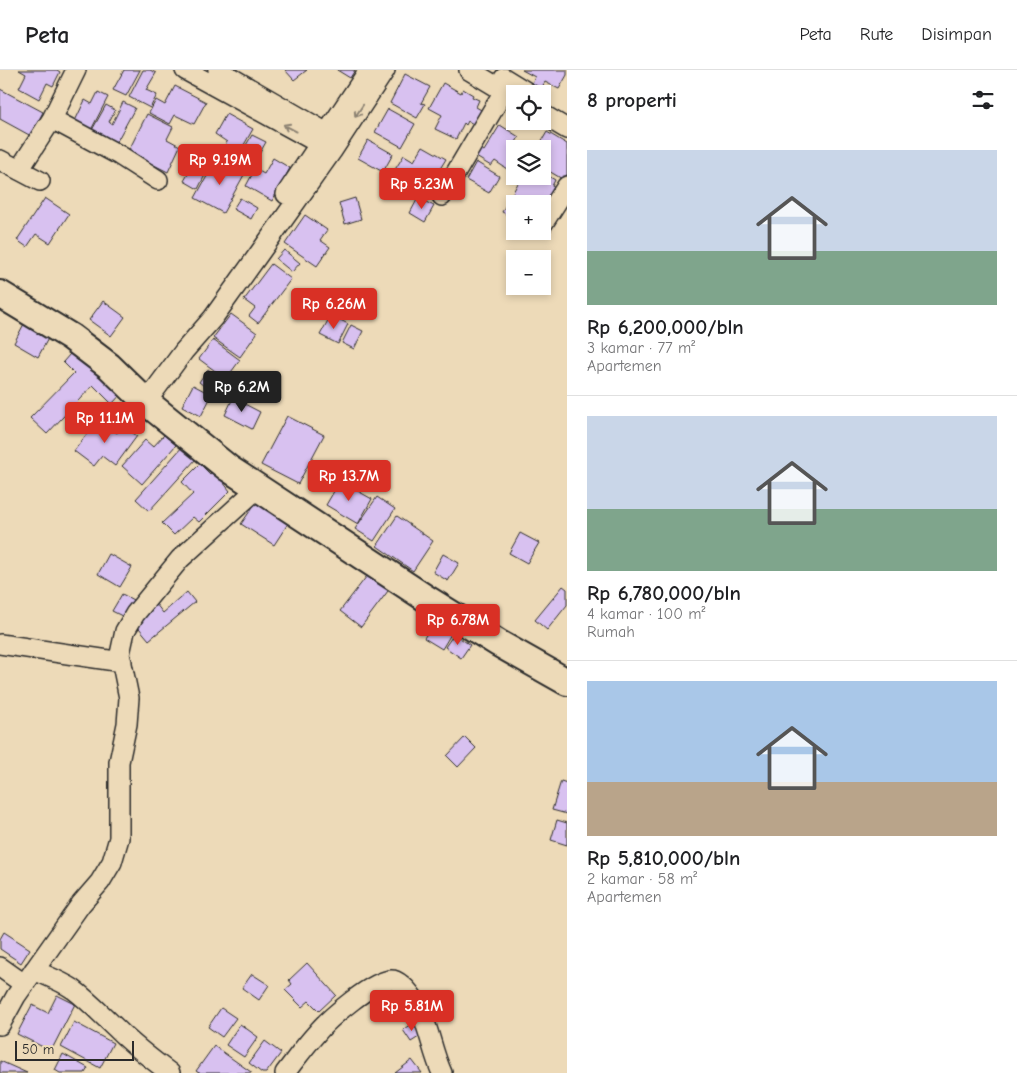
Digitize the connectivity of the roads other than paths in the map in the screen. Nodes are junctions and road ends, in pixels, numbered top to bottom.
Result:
1 (76, 70) edge
2 (369, 70) edge
3 (386, 70) edge
4 (469, 70) edge
5 (490, 70) edge
6 (203, 73) edge
7 (515, 85) edge
8 (506, 92) edge
9 (506, 100) edge
10 (551, 106) edge
11 (567, 115) edge
12 (52, 119) junction
13 (551, 119) edge
14 (567, 129) edge
15 (330, 142) junction
16 (0, 160) edge
17 (19, 170) junction
18 (158, 180) dead end
19 (40, 181) dead end
20 (567, 186) edge
21 (442, 196) dead end
22 (551, 212) edge
23 (0, 294) edge
24 (141, 397) junction
25 (258, 488) junction
26 (0, 644) edge
27 (122, 662) junction
28 (567, 682) edge
29 (0, 967) edge
30 (29, 977) junction
31 (0, 1025) edge
32 (170, 1073) edge
33 (285, 1073) edge
34 (442, 1073) edge

1 - 12 street
2 - 15 street
3 -> 15 street
4 - 8 street
5 - 7 street
6 - 15 street
9 - 21 street
10 - 11 street
12 - 17 street
12 - 18 street
13 - 14 street
15 - 24 street
16 - 17 street
17 - 19 street
20 - 22 street
23 - 24 main road
24 - 25 main road
25 - 27 street
25 - 28 main road
26 - 27 street
27 - 30 street
29 - 30 street
30 - 31 street
30 - 32 street
33 - 34 street

